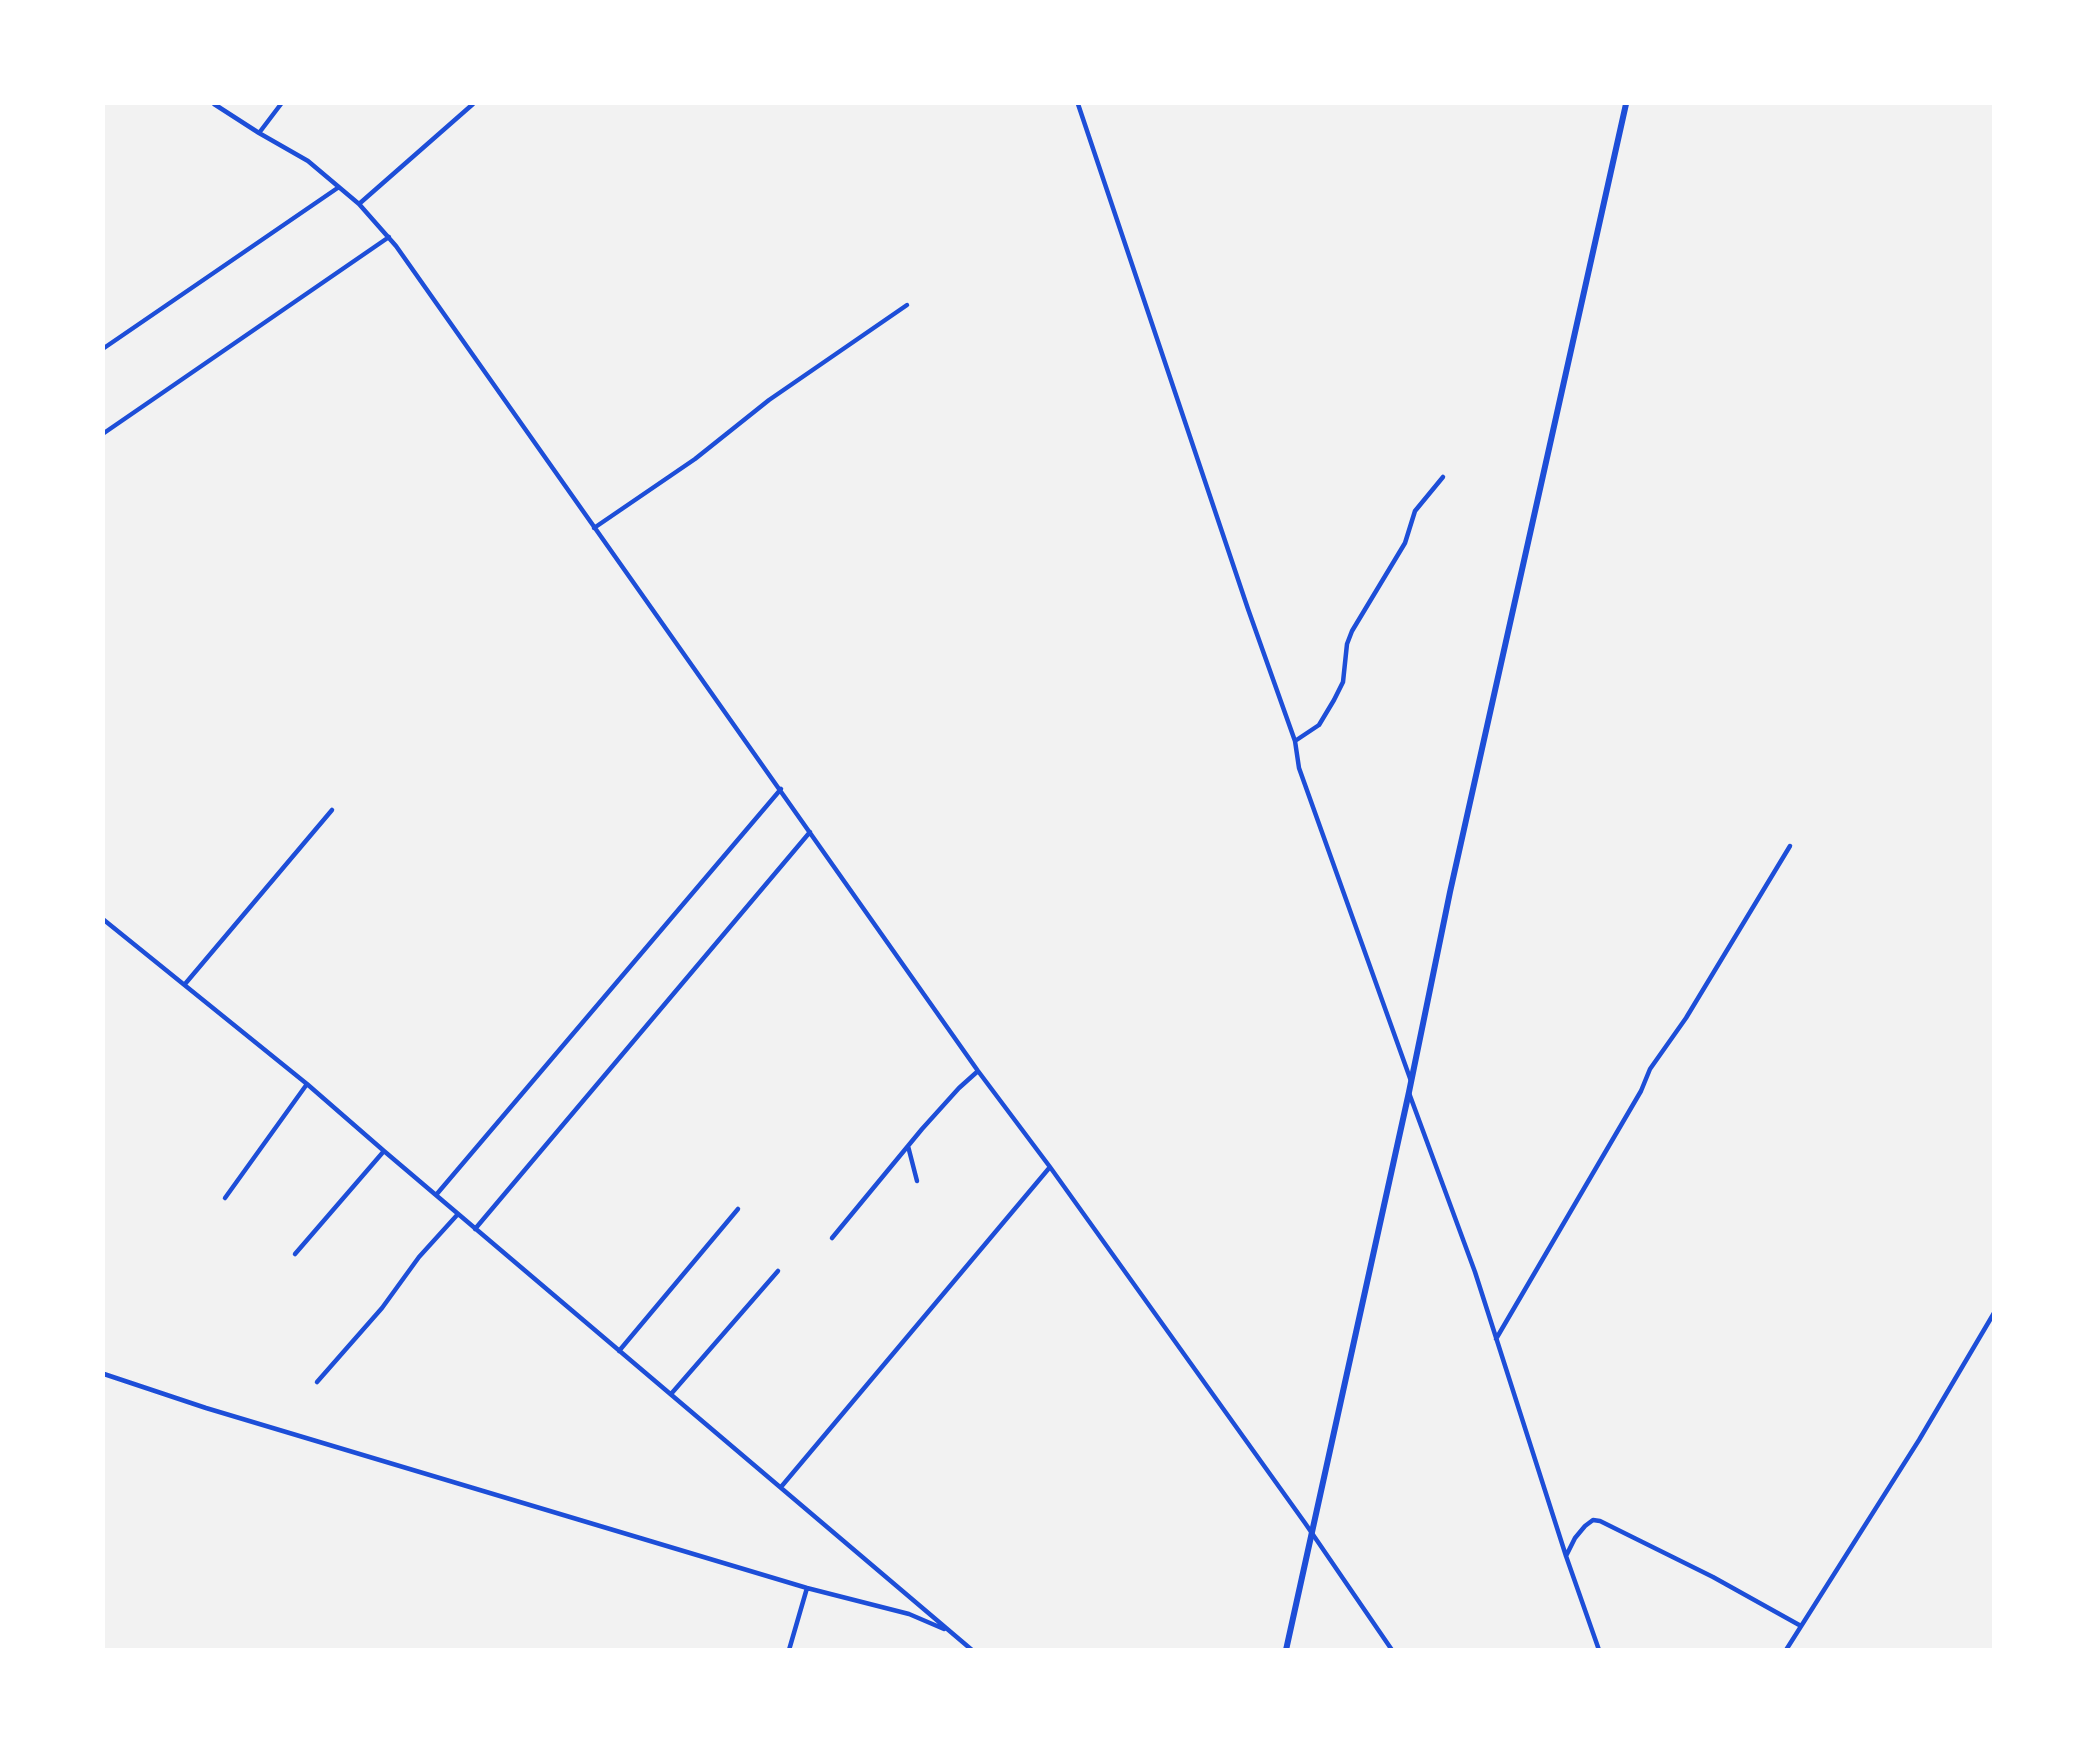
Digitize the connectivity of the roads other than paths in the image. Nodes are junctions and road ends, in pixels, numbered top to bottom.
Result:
1 (214, 104) edge
2 (281, 104) edge
3 (472, 104) edge
4 (1078, 104) edge
5 (1626, 104) edge
6 (259, 133) junction
7 (339, 187) junction
8 (359, 204) junction
9 (389, 237) junction
10 (907, 305) dead end
11 (104, 348) edge
12 (104, 433) edge
13 (1443, 477) dead end
14 (594, 528) junction
15 (1295, 741) junction
16 (781, 789) junction
17 (332, 810) dead end
18 (810, 832) junction
19 (1790, 846) dead end
20 (104, 920) edge
21 (185, 984) junction
22 (978, 1071) junction
23 (1411, 1081) junction
24 (307, 1084) junction
25 (1409, 1092) junction
26 (908, 1146) junction
27 (384, 1151) junction
28 (1050, 1167) junction
29 (917, 1181) dead end
30 (436, 1195) junction
31 (225, 1198) dead end
32 (738, 1209) dead end
33 (458, 1214) junction
34 (475, 1229) junction
35 (832, 1238) dead end
36 (295, 1254) dead end
37 (778, 1271) dead end
38 (1994, 1314) edge
39 (1496, 1339) junction
40 (620, 1351) junction
41 (104, 1374) edge
42 (316, 1382) dead end
43 (671, 1394) junction
44 (781, 1487) junction
45 (1312, 1533) junction
46 (1566, 1556) junction
47 (807, 1588) junction
48 (1801, 1626) junction
49 (949, 1631) junction
50 (789, 1650) edge
51 (972, 1650) edge
52 (1287, 1650) edge
53 (1392, 1650) edge
54 (1599, 1650) edge
55 (1786, 1650) edge

1 - 6 street
2 - 6 street
3 - 8 street
4 - 15 street
5 - 23 main road
6 - 7 street
7 - 8 street
7 - 11 street
8 - 9 street
9 - 12 street
9 - 14 street
10 - 14 street
13 - 15 street
14 - 16 street
15 - 23 street
16 - 18 street
16 - 30 street
17 - 21 street
18 - 22 street
18 - 34 street
19 - 39 street
20 - 21 street
21 - 24 street
22 - 26 street
22 - 28 street
23 - 25 main road
24 - 27 street
24 - 31 street
25 - 39 street
25 - 45 main road
26 - 29 street
26 - 35 street
27 - 30 street
27 - 36 street
28 - 44 street
28 - 45 street
30 - 33 street
32 - 40 street
33 - 34 street
33 - 42 street
34 - 40 street
37 - 43 street
38 - 48 street
39 - 46 street
40 - 43 street
41 - 47 street
43 - 44 street
44 - 49 street
45 - 52 main road
45 - 53 street
46 - 48 street
46 - 54 street
47 - 49 street
47 - 50 street
48 - 55 street
49 - 51 street

